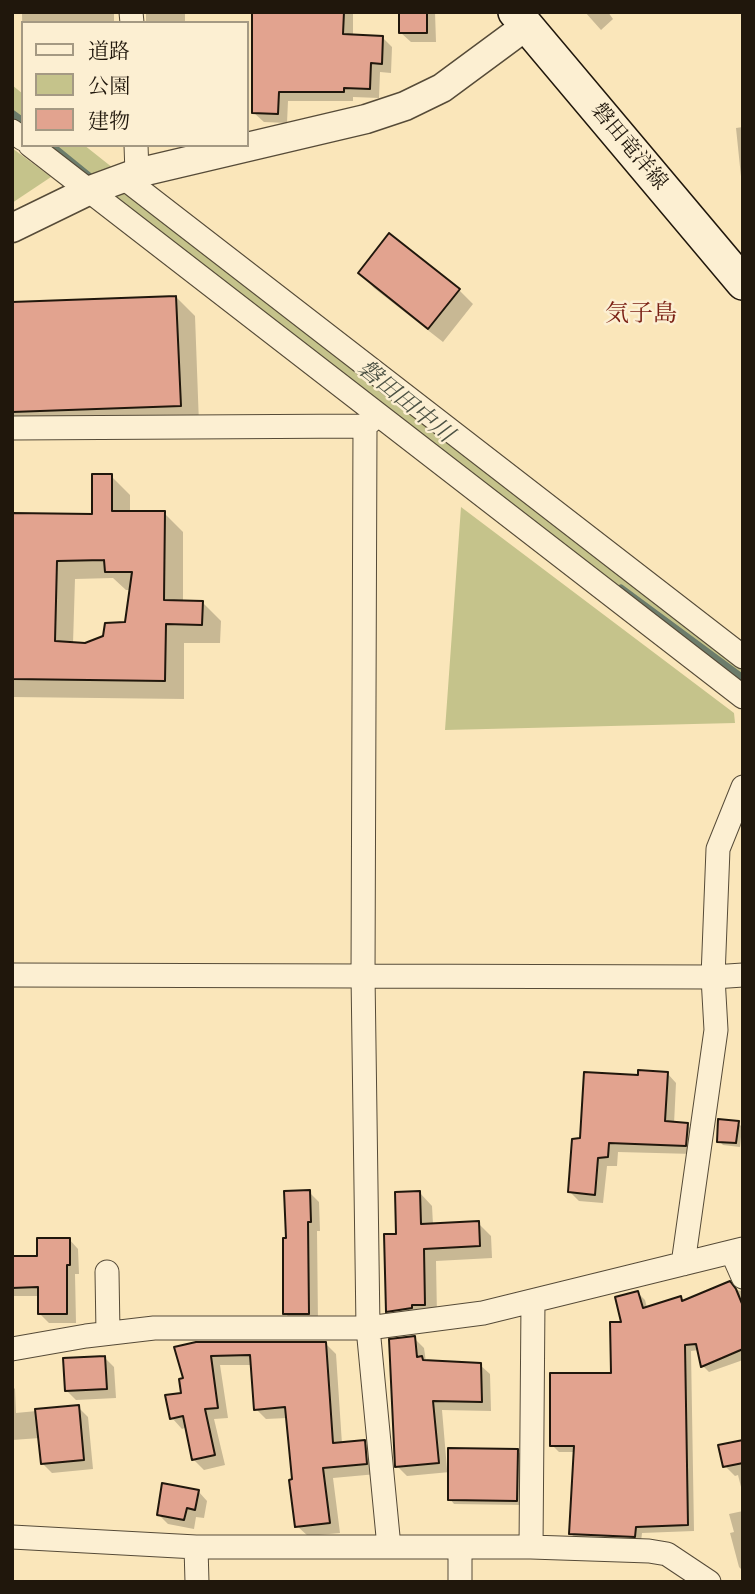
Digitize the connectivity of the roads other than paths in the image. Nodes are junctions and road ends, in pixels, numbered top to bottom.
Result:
1 (521, 19) edge
2 (34, 147) edge
3 (135, 147) edge
4 (113, 182) junction
5 (18, 218) edge
6 (743, 283) edge
7 (371, 420) junction
8 (12, 428) edge
9 (743, 657) edge
10 (743, 697) edge
11 (743, 787) edge
12 (12, 975) edge
13 (363, 975) junction
14 (743, 975) edge
15 (713, 977) junction
16 (738, 1251) edge
17 (683, 1264) junction
18 (107, 1272) dead end
19 (743, 1277) edge
20 (533, 1301) junction
21 (368, 1328) junction
22 (108, 1333) junction
23 (12, 1349) edge
24 (12, 1537) edge
25 (197, 1547) junction
26 (389, 1547) junction
27 (460, 1547) junction
28 (531, 1547) junction
29 (197, 1582) edge
30 (460, 1582) edge
31 (709, 1582) edge

1 - 4 street
1 - 6 main road, 磐田竜洋線
2 - 4 street
3 - 4 street
4 - 5 street
4 - 7 street
4 - 9 street
7 - 8 street
7 - 10 street
7 - 13 street
11 - 15 street
12 - 13 street
13 - 15 street
13 - 21 street
14 - 15 street
15 - 17 street
16 - 17 street
16 - 19 street
17 - 20 street
18 - 22 street
20 - 21 street
20 - 28 street
21 - 22 street
21 - 26 street
22 - 23 street
24 - 25 street
25 - 26 street
25 - 29 street
26 - 27 street
27 - 28 street
27 - 30 street
28 - 31 street

